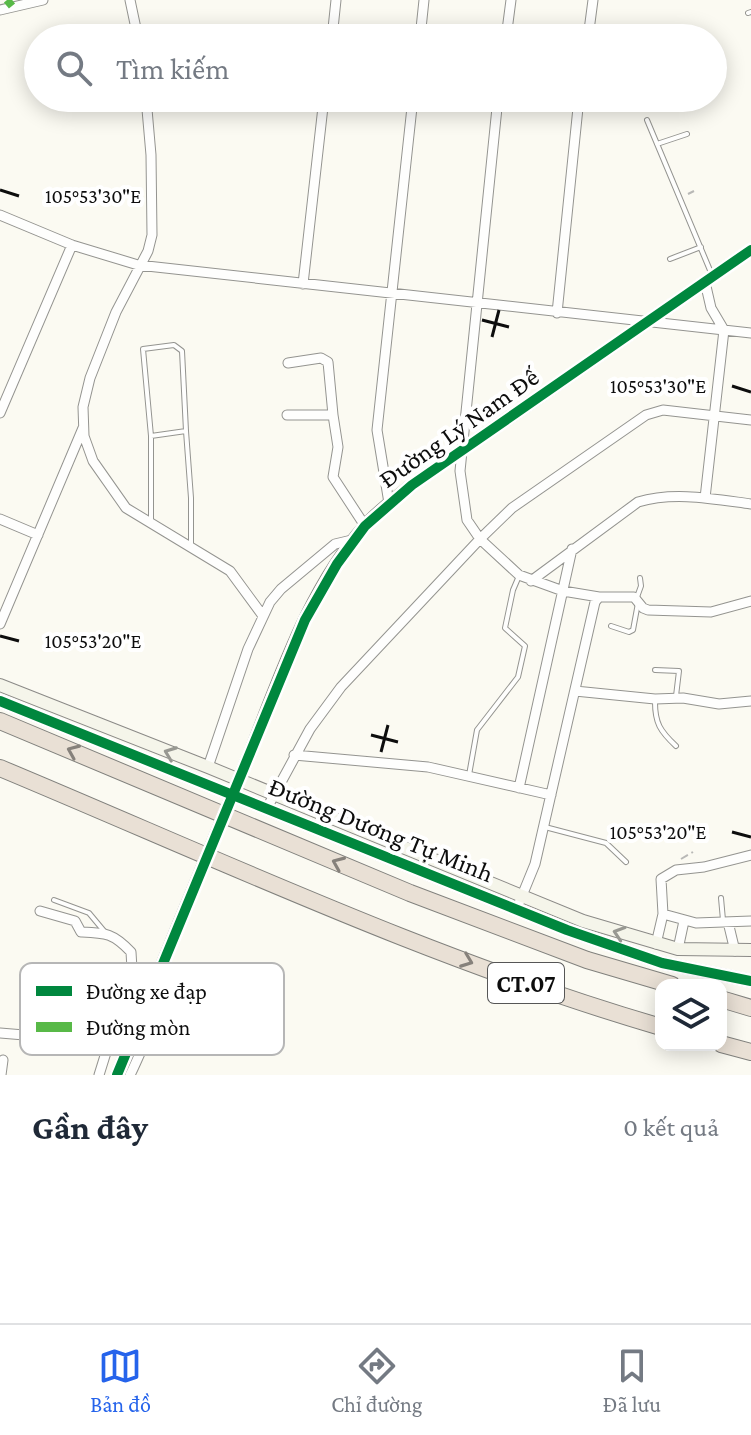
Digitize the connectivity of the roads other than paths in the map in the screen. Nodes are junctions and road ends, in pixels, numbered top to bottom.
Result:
1 (43, 0) edge
2 (130, 0) edge
3 (336, 0) edge
4 (424, 0) edge
5 (511, 0) edge
6 (593, 0) edge
7 (0, 10) edge
8 (135, 24) edge
9 (333, 24) edge
10 (421, 24) edge
11 (508, 24) edge
12 (590, 24) edge
13 (147, 112) edge
14 (322, 112) edge
15 (412, 112) edge
16 (497, 112) edge
17 (577, 112) edge
18 (647, 120) dead end
19 (687, 134) dead end
20 (657, 144) junction
21 (0, 215) edge
22 (72, 245) junction
23 (701, 247) junction
24 (751, 250) edge
25 (670, 259) dead end
26 (138, 265) junction
27 (709, 280) junction
28 (303, 284) junction
29 (393, 294) junction
30 (477, 304) junction
31 (557, 313) junction
32 (647, 323) junction
33 (724, 330) junction
34 (751, 333) edge
35 (288, 363) dead end
36 (0, 413) edge
37 (287, 415) dead end
38 (333, 415) junction
39 (713, 416) junction
40 (751, 420) edge
41 (83, 428) junction
42 (186, 431) junction
43 (151, 436) junction
44 (462, 449) junction
45 (705, 498) junction
46 (389, 503) junction
47 (751, 504) edge
48 (0, 519) edge
49 (151, 524) junction
50 (365, 526) junction
51 (38, 535) junction
52 (356, 539) junction
53 (480, 539) junction
54 (191, 548) junction
55 (572, 549) junction
56 (519, 575) junction
57 (640, 578) dead end
58 (531, 581) junction
59 (563, 591) junction
60 (599, 597) junction
61 (637, 600) junction
62 (751, 601) edge
63 (263, 616) junction
64 (1, 617) edge
65 (611, 626) dead end
66 (655, 670) dead end
67 (0, 685) edge
68 (575, 691) junction
69 (655, 699) junction
70 (676, 699) junction
71 (0, 701) edge
72 (751, 701) edge
73 (0, 721) edge
74 (676, 746) dead end
75 (294, 755) junction
76 (208, 767) junction
77 (0, 768) edge
78 (468, 777) junction
79 (519, 788) junction
80 (551, 795) junction
81 (270, 802) junction
82 (543, 826) junction
83 (751, 855) edge
84 (626, 862) dead end
85 (721, 898) dead end
86 (54, 900) dead end
87 (520, 902) junction
88 (40, 911) dead end
89 (663, 914) junction
90 (684, 921) junction
91 (751, 921) edge
92 (726, 923) junction
93 (105, 932) junction
94 (656, 944) junction
95 (678, 949) junction
96 (751, 950) edge
97 (735, 951) junction
98 (132, 963) edge
99 (163, 963) edge
100 (655, 980) edge
101 (751, 981) edge
102 (727, 1001) edge
103 (751, 1008) edge
104 (655, 1025) edge
105 (0, 1033) edge
106 (20, 1035) edge
107 (727, 1046) edge
108 (748, 1052) edge
109 (104, 1055) edge
110 (125, 1055) edge
111 (141, 1055) edge
112 (3, 1060) dead end
113 (1, 1075) edge
114 (99, 1075) edge
115 (117, 1075) edge
116 (130, 1075) edge

1 - 7 street
2 - 8 street
3 - 9 street
4 - 10 street
5 - 11 street
6 - 12 street
13 - 26 street
14 - 28 street
15 - 29 street
16 - 30 street
17 - 31 street
18 - 20 lane
19 - 20 lane
20 - 23 lane
21 - 22 street
22 - 26 street
22 - 36 street
23 - 25 lane
23 - 27 lane
24 - 27 street, Đường Lý Nam Đế
26 - 28 street
26 - 41 street
27 - 32 street, Đường Lý Nam Đế
27 - 33 street
28 - 29 street
29 - 30 street
29 - 46 street
30 - 31 street
30 - 44 street
31 - 32 street
32 - 33 street
32 - 44 street, Đường Lý Nam Đế
33 - 34 street
33 - 39 street
35 - 38 street
37 - 38 street
38 - 50 street
39 - 40 street
39 - 45 street
39 - 53 street
41 - 49 street
41 - 51 street
42 - 43 lane
42 - 43 lane
42 - 54 lane
43 - 49 lane
44 - 46 street, Đường Lý Nam Đế
44 - 53 street
45 - 47 street
45 - 55 street
46 - 50 street, Đường Lý Nam Đế
48 - 51 street
49 - 54 street
50 - 52 street, Đường Lý Nam Đế
51 - 64 street
52 - 63 street
52 - 99 street, Đường Lý Nam Đế, bridge
53 - 56 street
53 - 75 street
54 - 63 street
55 - 58 street
55 - 59 street
56 - 58 street
56 - 78 lane
57 - 61 lane
58 - 59 street
59 - 60 street
59 - 79 street
60 - 61 street
60 - 68 street
61 - 62 street
61 - 65 lane
63 - 76 street
66 - 70 lane
76 -> 67 street, Đường Dương Tự Minh
68 - 69 street
68 - 80 street
69 - 70 street
69 - 74 lane
70 - 72 street
71 - 81 street, Đường Dương Tự Minh
100 -> 73 highway, CT.07
75 - 78 street
75 - 81 street
76 - 81 street, Đường Dương Tự Minh
77 -> 104 highway, CT.07
78 - 79 street
79 - 80 street
80 - 82 street
81 - 87 street, Đường Dương Tự Minh
82 - 84 lane
82 - 87 street
83 - 89 street
85 - 92 lane
86 - 93 lane
94 -> 87 street, Đường Dương Tự Minh
87 - 101 street, Đường Dương Tự Minh
88 - 93 street
89 - 90 street
89 - 94 street
90 - 92 street
90 - 95 street
91 - 92 street
92 - 97 street
93 - 98 street
94 - 95 street, Đường Dương Tự Minh
95 - 97 street, Đường Dương Tự Minh
96 - 97 street, Đường Dương Tự Minh
102 - 103 highway
105 - 106 street
107 - 108 highway
109 - 114 street
110 - 115 street, Đường Lý Nam Đế, bridge
111 - 116 street
112 - 113 street

